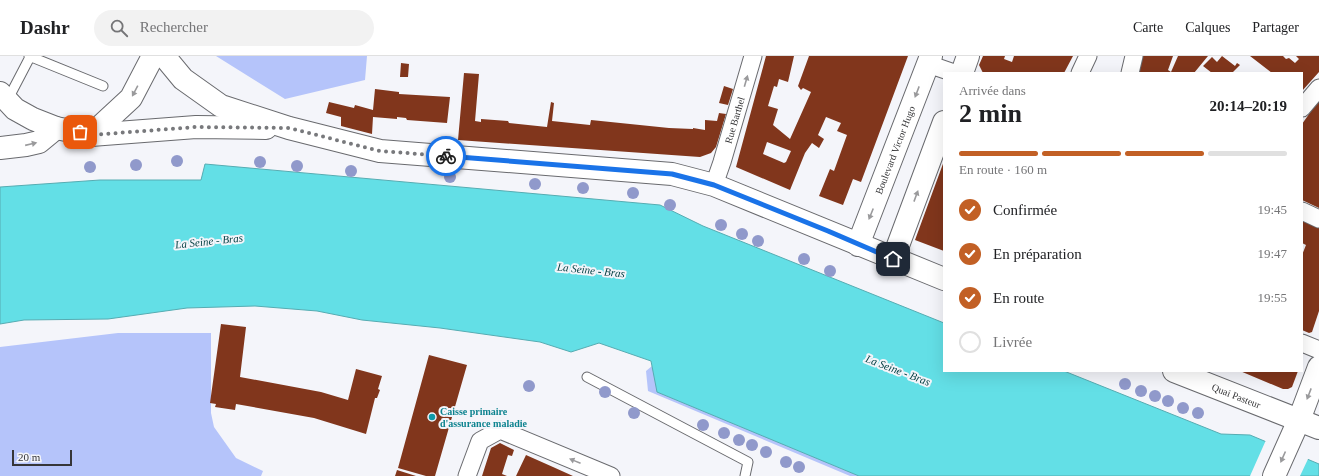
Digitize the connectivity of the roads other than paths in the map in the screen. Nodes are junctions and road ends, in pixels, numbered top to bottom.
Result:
1 (153, 56) edge
2 (164, 56) edge
3 (753, 56) edge
4 (968, 56) edge
5 (1088, 56) edge
6 (1134, 56) edge
7 (30, 57) edge
8 (930, 60) edge
9 (952, 72) edge
10 (962, 72) edge
11 (1080, 72) edge
12 (1130, 72) edge
13 (103, 86) dead end
14 (1319, 88) edge
15 (2, 104) edge
16 (1303, 107) edge
17 (943, 125) edge
18 (56, 128) junction
19 (289, 128) junction
20 (91, 135) junction
21 (0, 148) edge
22 (714, 185) junction
23 (1303, 211) edge
24 (1319, 218) edge
25 (858, 245) junction
26 (893, 259) junction
27 (943, 279) edge
28 (1303, 342) edge
29 (1319, 350) edge
30 (1319, 367) edge
31 (1182, 372) edge
32 (587, 377) dead end
33 (1319, 428) edge
34 (1295, 429) junction
35 (467, 476) edge
36 (611, 476) edge
37 (745, 476) edge
38 (1274, 476) edge

1 -> 20 street
2 - 19 street
22 -> 3 street, Rue Barthel
4 - 10 street
5 - 11 street
6 - 12 street
7 - 13 lane
7 - 15 lane
8 - 9 street
8 -> 25 street, Boulevard Victor Hugo
14 - 16 street
15 - 18 street
26 -> 17 street
18 - 20 street
21 -> 18 street
19 - 20 street
19 - 22 street
22 - 25 street
23 - 24 street
25 - 26 street
26 - 27 street
28 - 29 street
30 -> 34 street
31 - 34 street, Quai Pasteur
32 - 37 lane
33 - 34 street, Quai Pasteur
34 -> 38 street
36 -> 35 street

